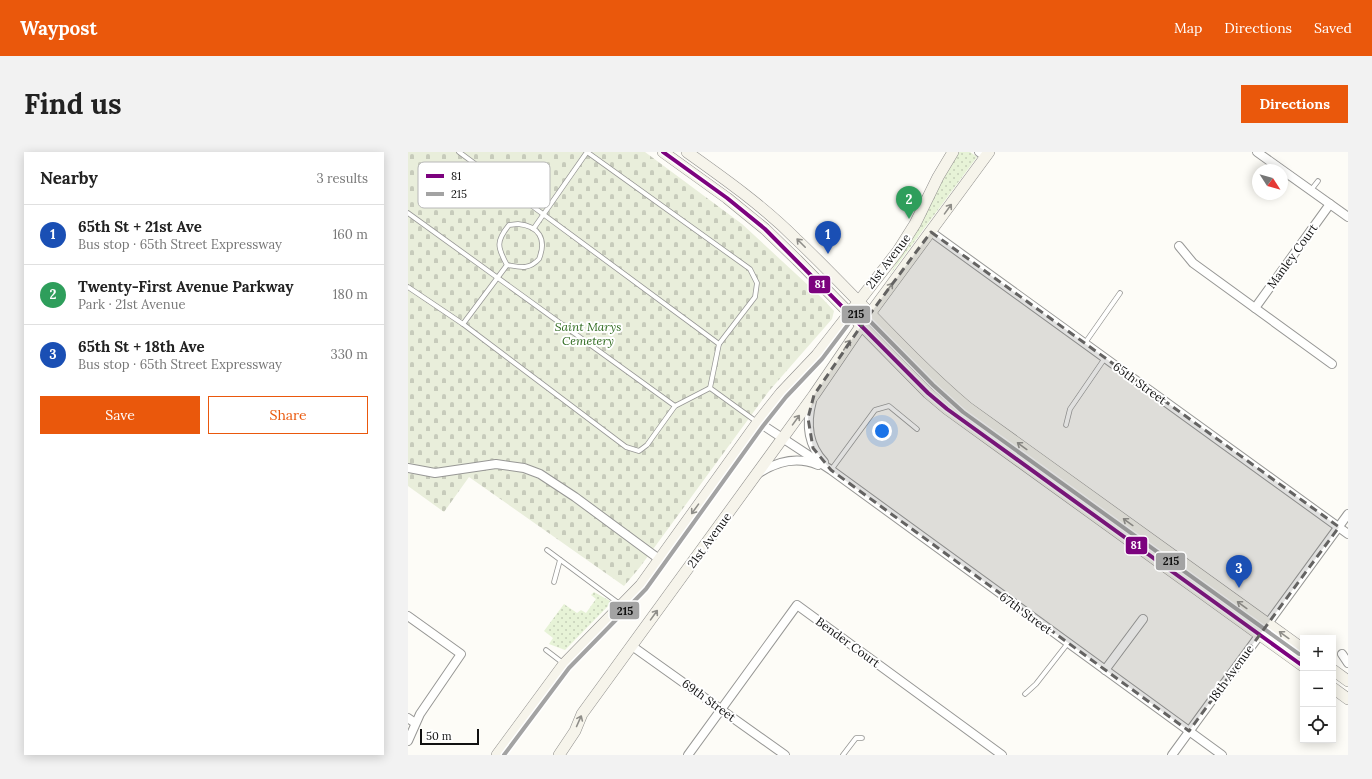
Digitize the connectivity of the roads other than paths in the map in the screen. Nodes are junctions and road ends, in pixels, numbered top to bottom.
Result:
1 (459, 152) edge
2 (587, 152) edge
3 (663, 152) edge
4 (687, 152) edge
5 (953, 152) edge
6 (1257, 152) edge
7 (985, 154) edge
8 (473, 162) edge
9 (1318, 181) dead end
10 (1311, 191) junction
11 (550, 204) edge
12 (1330, 204) junction
13 (535, 208) edge
14 (547, 208) edge
15 (408, 213) edge
16 (543, 214) junction
17 (1348, 217) edge
18 (534, 228) junction
19 (931, 232) junction
20 (1179, 246) dead end
21 (506, 265) junction
22 (497, 278) junction
23 (408, 287) edge
24 (1120, 293) dead end
25 (858, 301) junction
26 (1255, 308) junction
27 (870, 313) junction
28 (849, 314) junction
29 (463, 324) junction
30 (861, 326) junction
31 (1085, 343) junction
32 (719, 344) junction
33 (1106, 358) junction
34 (1332, 364) dead end
35 (710, 388) junction
36 (814, 395) junction
37 (675, 406) junction
38 (758, 422) junction
39 (1066, 425) dead end
40 (917, 429) dead end
41 (782, 438) junction
42 (408, 468) edge
43 (831, 470) junction
44 (754, 477) junction
45 (1348, 514) edge
46 (1339, 527) junction
47 (1348, 534) edge
48 (547, 550) dead end
49 (659, 559) junction
50 (560, 560) junction
51 (554, 582) dead end
52 (622, 605) junction
53 (408, 616) edge
54 (1143, 619) dead end
55 (1268, 624) junction
56 (1260, 635) junction
57 (1068, 643) junction
58 (632, 646) junction
59 (1300, 647) edge
60 (546, 650) dead end
61 (1342, 654) dead end
62 (1348, 663) edge
63 (564, 664) junction
64 (1300, 664) edge
65 (1105, 670) junction
66 (1334, 671) edge
67 (1348, 681) edge
68 (1336, 690) edge
69 (1024, 694) dead end
70 (1348, 699) edge
71 (722, 708) junction
72 (411, 721) edge
73 (1189, 732) junction
74 (862, 738) dead end
75 (408, 741) edge
76 (497, 755) edge
77 (559, 755) edge
78 (688, 755) edge
79 (785, 755) edge
80 (843, 755) edge
81 (1002, 755) edge
82 (1172, 755) edge
83 (1222, 755) edge

1 - 8 lane
2 - 11 lane
2 - 32 lane
3 - 28 main road
25 -> 4 main road
5 - 25 main road, 21st Avenue
6 - 10 street
19 -> 7 main road, 21st Avenue
9 - 10 lane
10 - 12 street
12 - 17 street
12 - 26 street, Manley Court
13 - 16 lane
14 - 16 lane
15 - 22 lane
16 - 18 lane
16 - 32 lane
18 - 21 lane
18 - 21 lane
27 -> 19 main road, 21st Avenue
19 - 31 street, 65th Street
20 - 26 street
21 - 22 lane
22 - 29 lane
22 - 37 lane
23 - 29 lane
24 - 31 lane
25 - 27 main road
25 - 28 main road, 21st Avenue
26 - 34 street
27 - 30 main road, 21st Avenue
55 -> 27 main road
28 - 30 main road
28 - 38 main road, 21st Avenue
29 - 37 lane
36 -> 30 main road, 21st Avenue
30 - 56 main road
31 - 33 street, 65th Street
32 - 35 lane
33 - 39 lane
33 - 46 street, 65th Street
35 - 37 lane
35 - 38 lane
41 -> 36 main road, 21st Avenue
36 - 43 street, 67th Street
38 - 41 street, 67th Street
38 -> 49 main road, 21st Avenue
40 - 43 lane
41 - 43 street, 67th Street
41 - 44 main road, 21st Avenue
42 - 49 street
43 - 44 street, 67th Street
43 - 57 street, 67th Street
58 -> 44 main road, 21st Avenue
45 - 46 street, 18th Avenue
46 - 47 street, 65th Street
46 - 55 street, 18th Avenue
48 - 50 lane
49 - 52 main road, 21st Avenue
50 - 51 lane
50 - 52 lane
52 - 63 main road, 21st Avenue
53 - 72 street
54 - 65 street
55 - 56 street, 18th Avenue
59 -> 55 main road
56 - 64 main road
56 - 73 street, 18th Avenue
57 - 65 street, 67th Street
57 - 69 lane
58 - 71 street, 69th Street
77 -> 58 main road, 21st Avenue
60 - 63 lane
61 - 62 street
63 - 76 main road, 21st Avenue
65 - 73 street, 67th Street
66 - 67 main road
68 - 70 main road
71 - 78 street
71 - 79 street, 69th Street
71 - 81 street, Bender Court
72 - 75 street
73 - 82 street, 18th Avenue
73 - 83 street, 67th Street
74 - 80 lane

